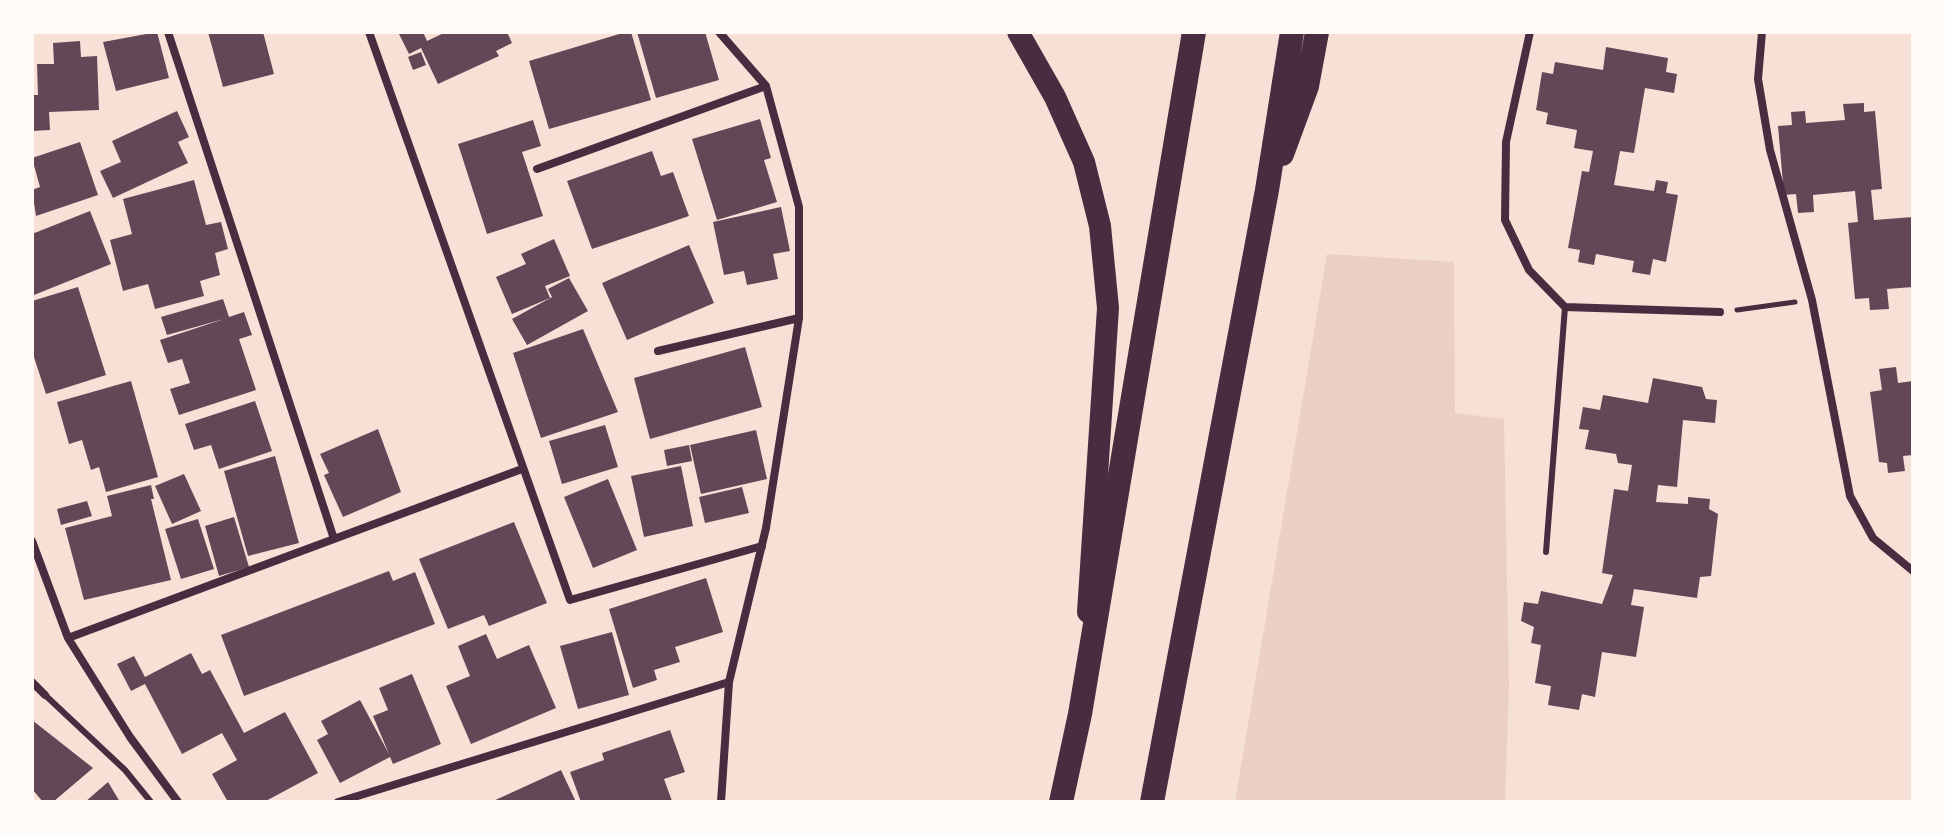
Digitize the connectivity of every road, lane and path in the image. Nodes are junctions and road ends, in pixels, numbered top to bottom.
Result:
1 (168, 32) edge
2 (369, 32) edge
3 (719, 32) edge
4 (1018, 32) edge
5 (1194, 32) edge
6 (1292, 32) edge
7 (1317, 32) edge
8 (1530, 32) edge
9 (1762, 32) edge
10 (766, 86) junction
11 (537, 169) dead end
12 (1267, 190) junction
13 (1812, 300) junction
14 (1565, 307) junction
15 (1720, 312) joint
16 (799, 318) junction
17 (658, 351) dead end
18 (522, 469) junction
19 (334, 539) junction
20 (32, 541) edge
21 (762, 546) junction
22 (1546, 552) dead end
23 (1913, 571) edge
24 (68, 638) junction
25 (32, 682) edge
26 (729, 682) junction
27 (45, 695) joint
28 (1080, 714) junction
29 (151, 802) edge
30 (178, 802) edge
31 (338, 802) edge
32 (721, 802) edge
33 (1061, 802) edge
34 (1152, 802) edge

1 - 19 street
2 - 18 street
3 - 10 street
4 - 28 highway
5 - 28 highway
6 - 12 highway
7 - 12 highway
8 - 14 street
9 - 13 street
10 - 11 street
10 - 16 street
12 - 34 highway
13 - 15 path
13 - 23 street
14 - 15 street
14 - 22 lane
16 - 17 street
16 - 21 street
18 - 19 street
18 - 21 street
19 - 24 street
20 - 24 street
21 - 26 street
24 - 30 street
25 - 27 street
26 - 31 street
26 - 32 street
27 - 29 lane
28 - 33 highway

